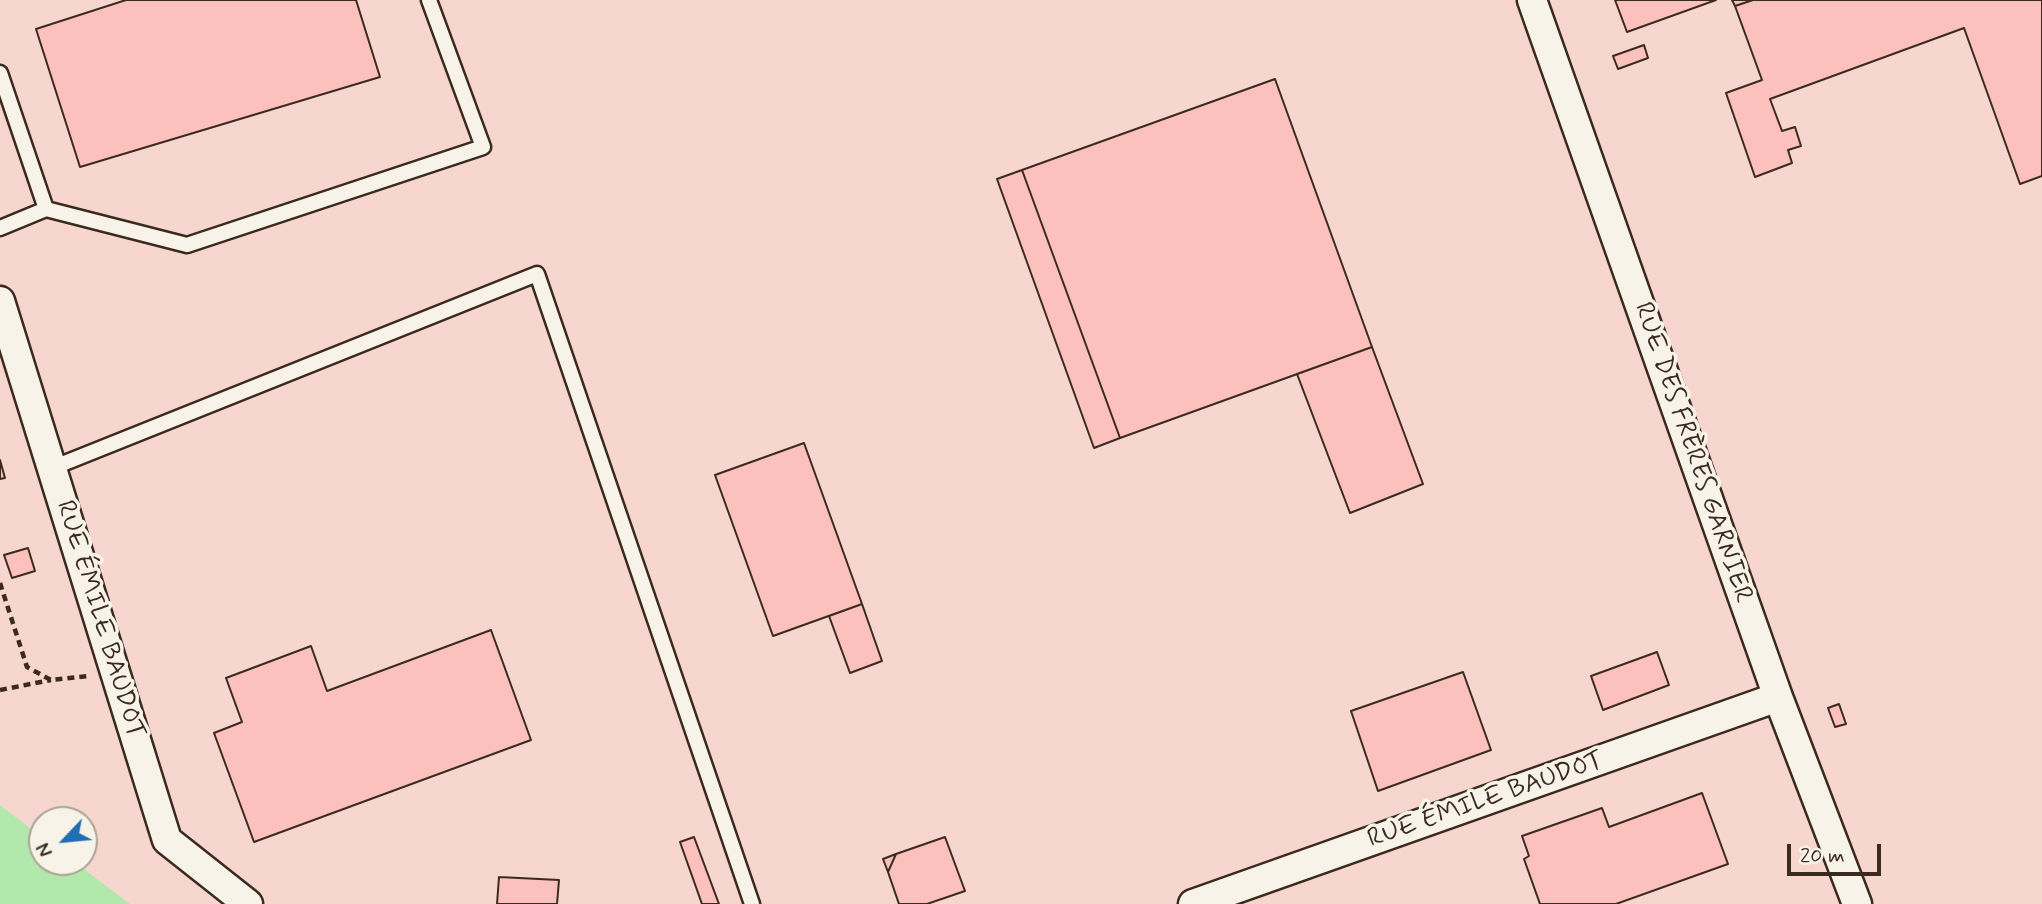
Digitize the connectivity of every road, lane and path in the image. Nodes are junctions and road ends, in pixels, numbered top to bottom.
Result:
1 (429, 0) edge
2 (1532, 0) edge
3 (0, 73) edge
4 (46, 209) junction
5 (0, 228) edge
6 (0, 301) edge
7 (52, 468) junction
8 (0, 583) edge
9 (117, 672) junction
10 (51, 680) junction
11 (0, 690) edge
12 (1778, 697) junction
13 (248, 904) edge
14 (752, 904) edge
15 (1194, 904) edge
16 (1857, 904) edge

1 - 4 lane
2 - 12 street, RUE DES FRÈRES GARNIER
3 - 4 lane
4 - 5 lane
6 - 7 street, RUE ÉMILE BAUDOT
7 - 9 street, RUE ÉMILE BAUDOT
7 - 14 lane
8 - 10 path
9 - 10 path
9 - 13 street, RUE ÉMILE BAUDOT
10 - 11 path
12 - 15 street, RUE ÉMILE BAUDOT
12 - 16 street, RUE DES FRÈRES GARNIER

